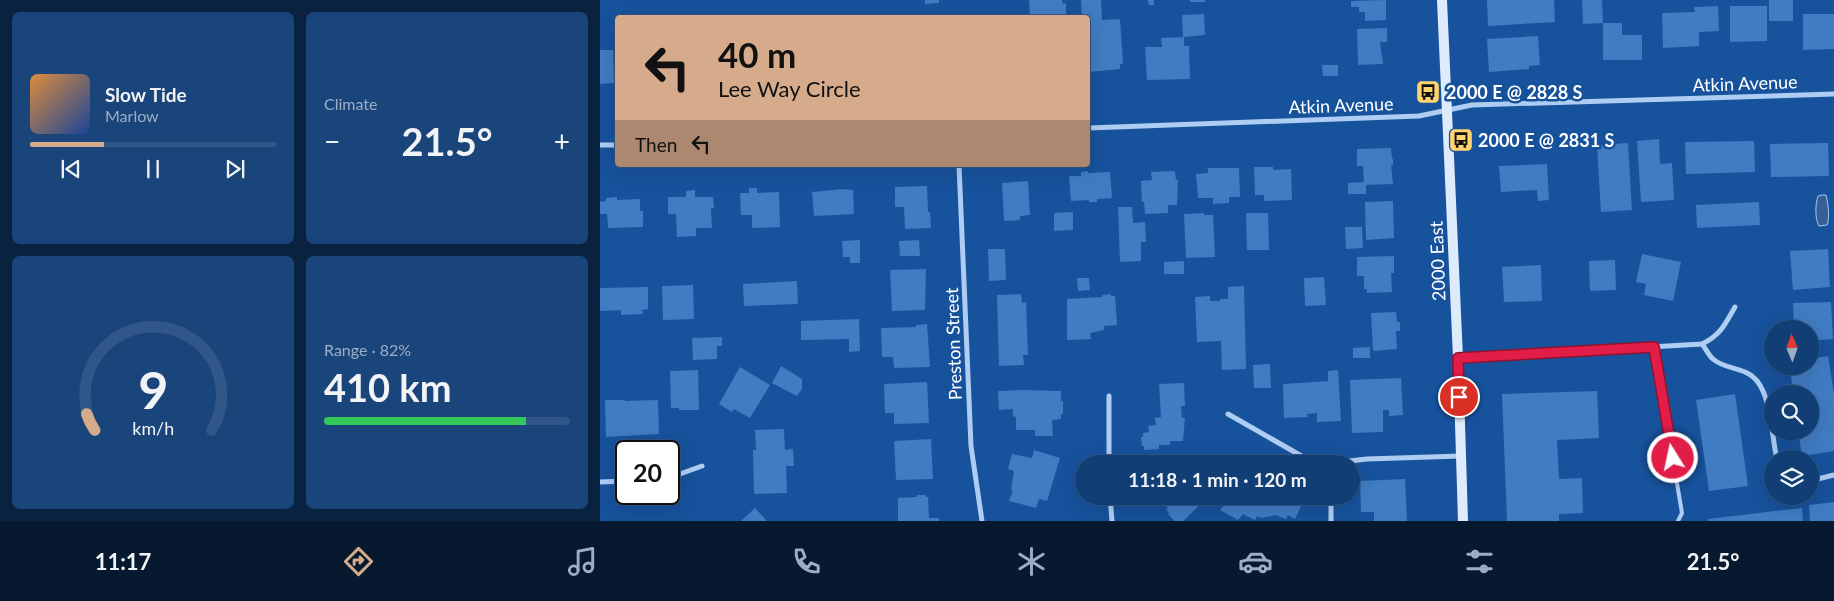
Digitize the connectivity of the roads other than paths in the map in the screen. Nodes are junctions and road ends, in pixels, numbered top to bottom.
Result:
1 (1442, 0) edge
2 (1834, 94) edge
3 (1447, 110) junction
4 (1090, 128) edge
5 (615, 145) edge
6 (600, 146) edge
7 (959, 167) edge
8 (1734, 307) dead end
9 (1702, 344) junction
10 (1654, 347) junction
11 (1458, 358) junction
12 (1109, 396) dead end
13 (1228, 414) dead end
14 (1775, 450) edge
15 (1109, 455) edge
16 (1300, 455) edge
17 (1461, 456) junction
18 (1360, 460) edge
19 (702, 466) dead end
20 (680, 474) edge
21 (1834, 475) edge
22 (1819, 479) edge
23 (615, 481) edge
24 (600, 482) edge
25 (1111, 505) edge
26 (1331, 505) edge
27 (982, 521) edge
28 (1112, 521) edge
29 (1332, 521) edge
30 (1463, 521) edge
31 (1678, 521) edge

1 - 3 street, 2000 East
2 - 3 street, Atkin Avenue
3 - 4 street, Atkin Avenue
3 - 11 street, 2000 East
5 - 6 street
7 - 27 street, Preston Street
8 - 9 street
9 - 10 street
9 - 14 street
10 - 11 street
10 - 31 lane
11 - 17 street, 2000 East
12 - 15 street
13 - 16 street
17 - 18 street
17 - 30 street, 2000 East
19 - 20 street
21 - 22 street
23 - 24 street
25 - 28 street
26 - 29 street

